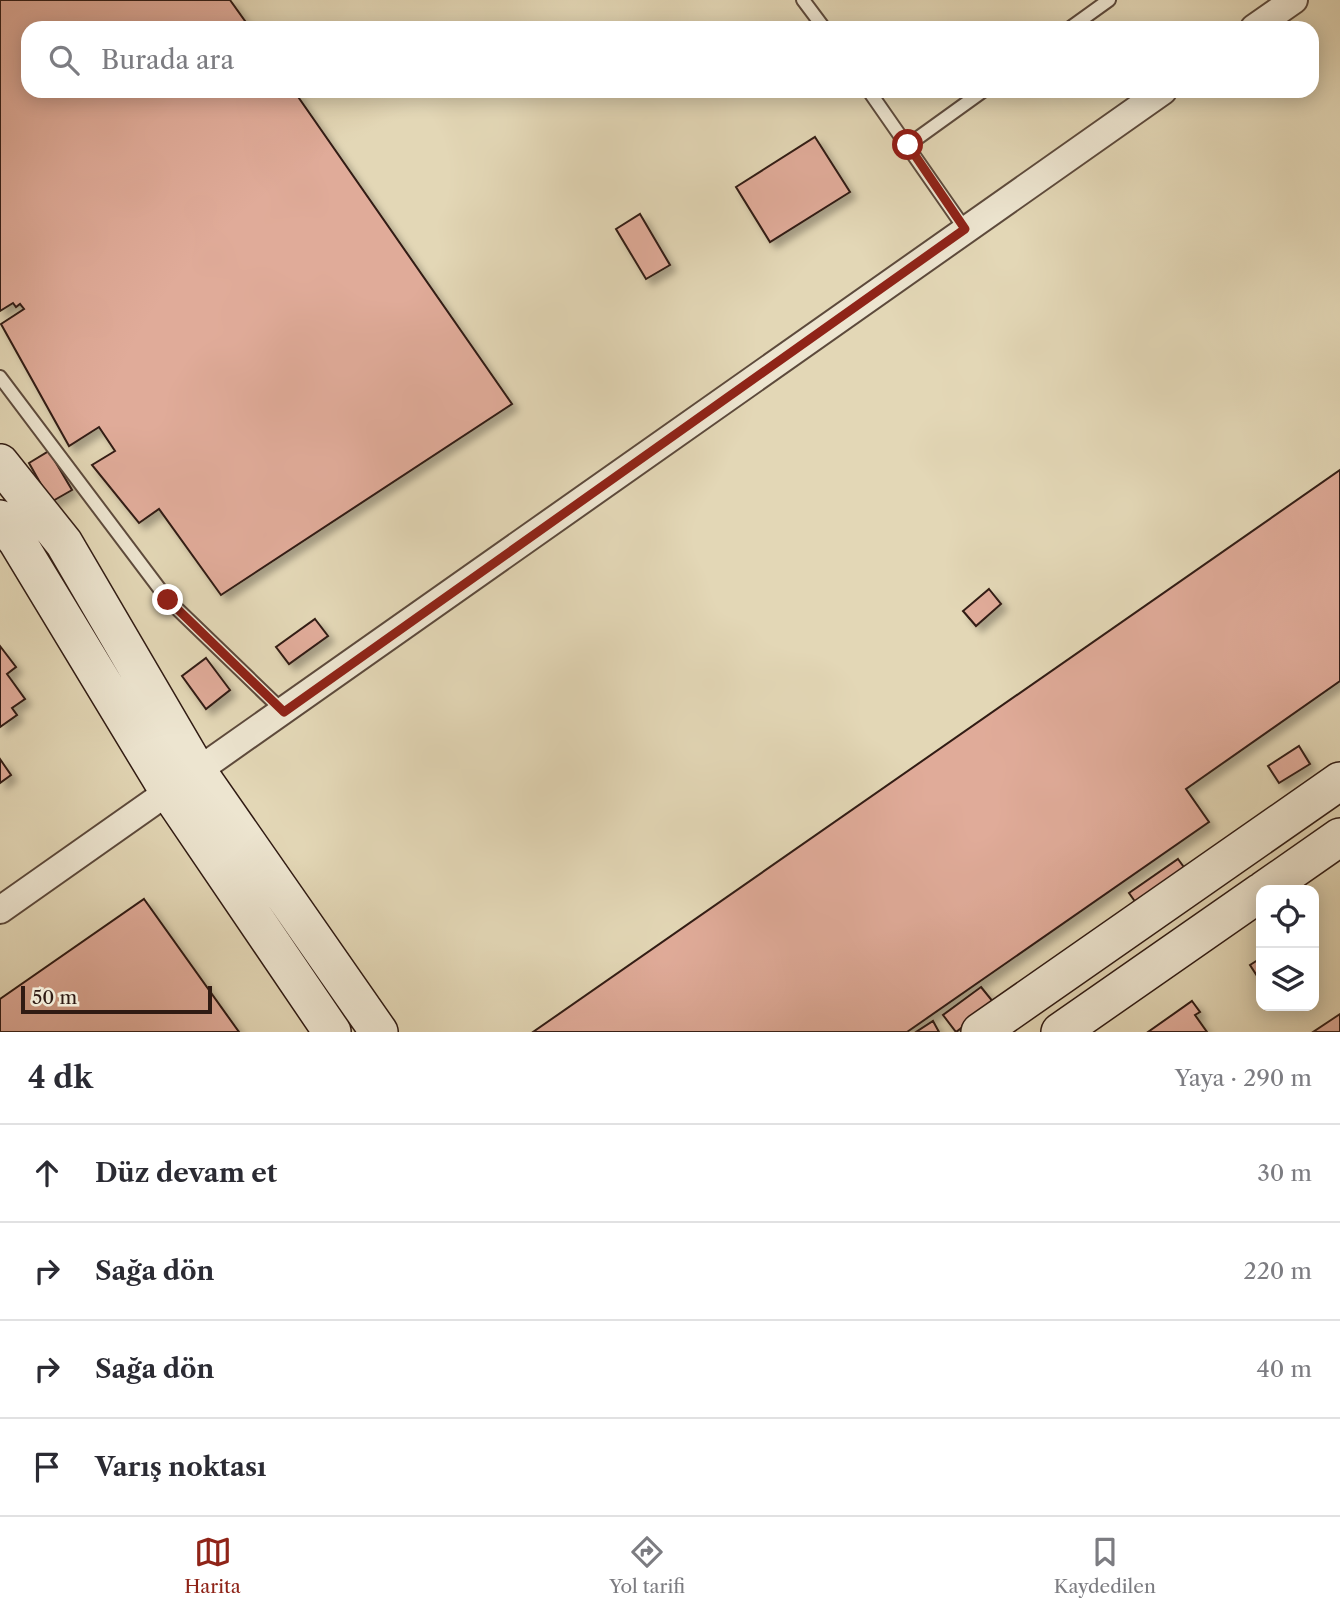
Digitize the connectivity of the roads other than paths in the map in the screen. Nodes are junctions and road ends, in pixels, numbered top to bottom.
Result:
1 (803, 0) edge
2 (1109, 0) edge
3 (1294, 0) edge
4 (819, 21) edge
5 (1080, 21) edge
6 (1264, 21) edge
7 (874, 98) edge
8 (973, 98) edge
9 (1153, 98) edge
10 (908, 145) junction
11 (965, 229) junction
12 (0, 377) edge
13 (0, 463) edge
14 (0, 519) edge
15 (284, 712) junction
16 (1340, 781) edge
17 (183, 782) junction
18 (1340, 838) edge
19 (1272, 885) edge
20 (1256, 896) edge
21 (0, 910) edge
22 (332, 1032) edge
23 (379, 1032) edge
24 (980, 1032) edge
25 (1060, 1032) edge

1 - 4 lane
2 - 5 lane
3 - 6 street
7 - 10 lane
8 - 10 lane
9 - 11 street
10 - 11 lane
11 - 15 street
12 - 15 lane
13 - 17 street
14 - 17 street
15 - 17 street
16 - 24 street
17 - 21 street
17 - 22 street
17 - 23 street
18 - 19 street
20 - 25 street

